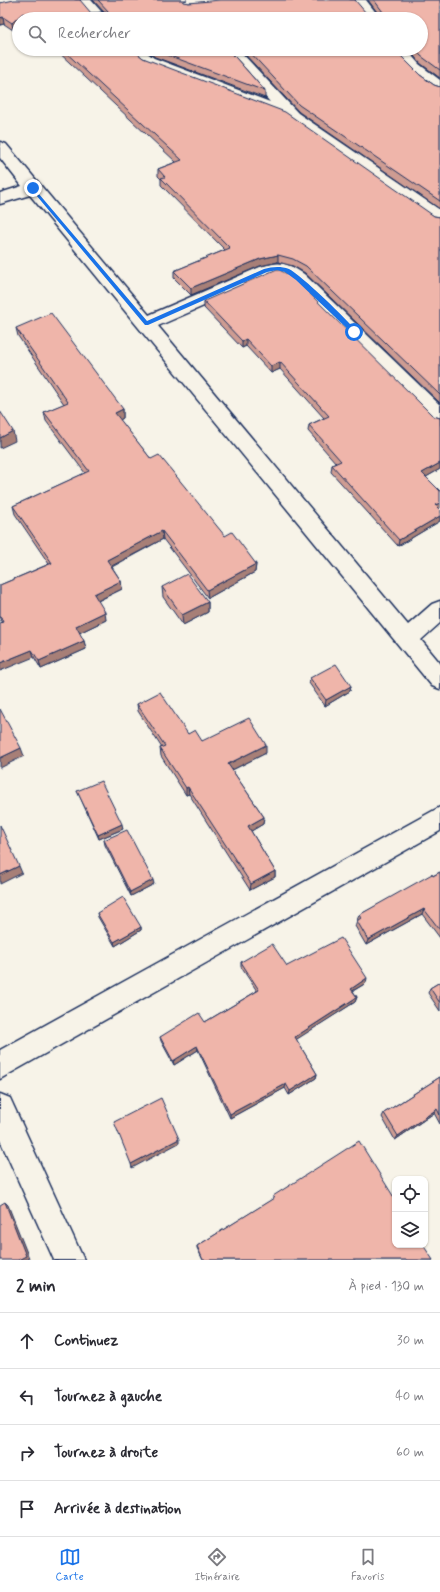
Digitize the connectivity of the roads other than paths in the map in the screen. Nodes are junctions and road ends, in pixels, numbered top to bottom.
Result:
1 (83, 0) edge
2 (358, 0) edge
3 (94, 12) edge
4 (368, 12) edge
5 (142, 56) edge
6 (236, 56) edge
7 (404, 56) edge
8 (440, 88) edge
9 (292, 116) junction
10 (0, 147) edge
11 (33, 188) junction
12 (0, 199) edge
13 (440, 218) edge
14 (146, 324) junction
15 (440, 417) edge
16 (440, 610) edge
17 (407, 640) junction
18 (440, 679) edge
19 (440, 818) edge
20 (0, 1065) edge
21 (0, 1108) edge
22 (69, 1260) edge

1 - 3 street
2 - 4 street
5 - 9 street
6 - 9 street
7 - 8 street
9 - 13 street
10 - 11 street
11 - 12 street
11 - 14 street
14 - 15 street
14 - 17 street
16 - 17 street
17 - 18 street
19 - 20 street
21 - 22 street

